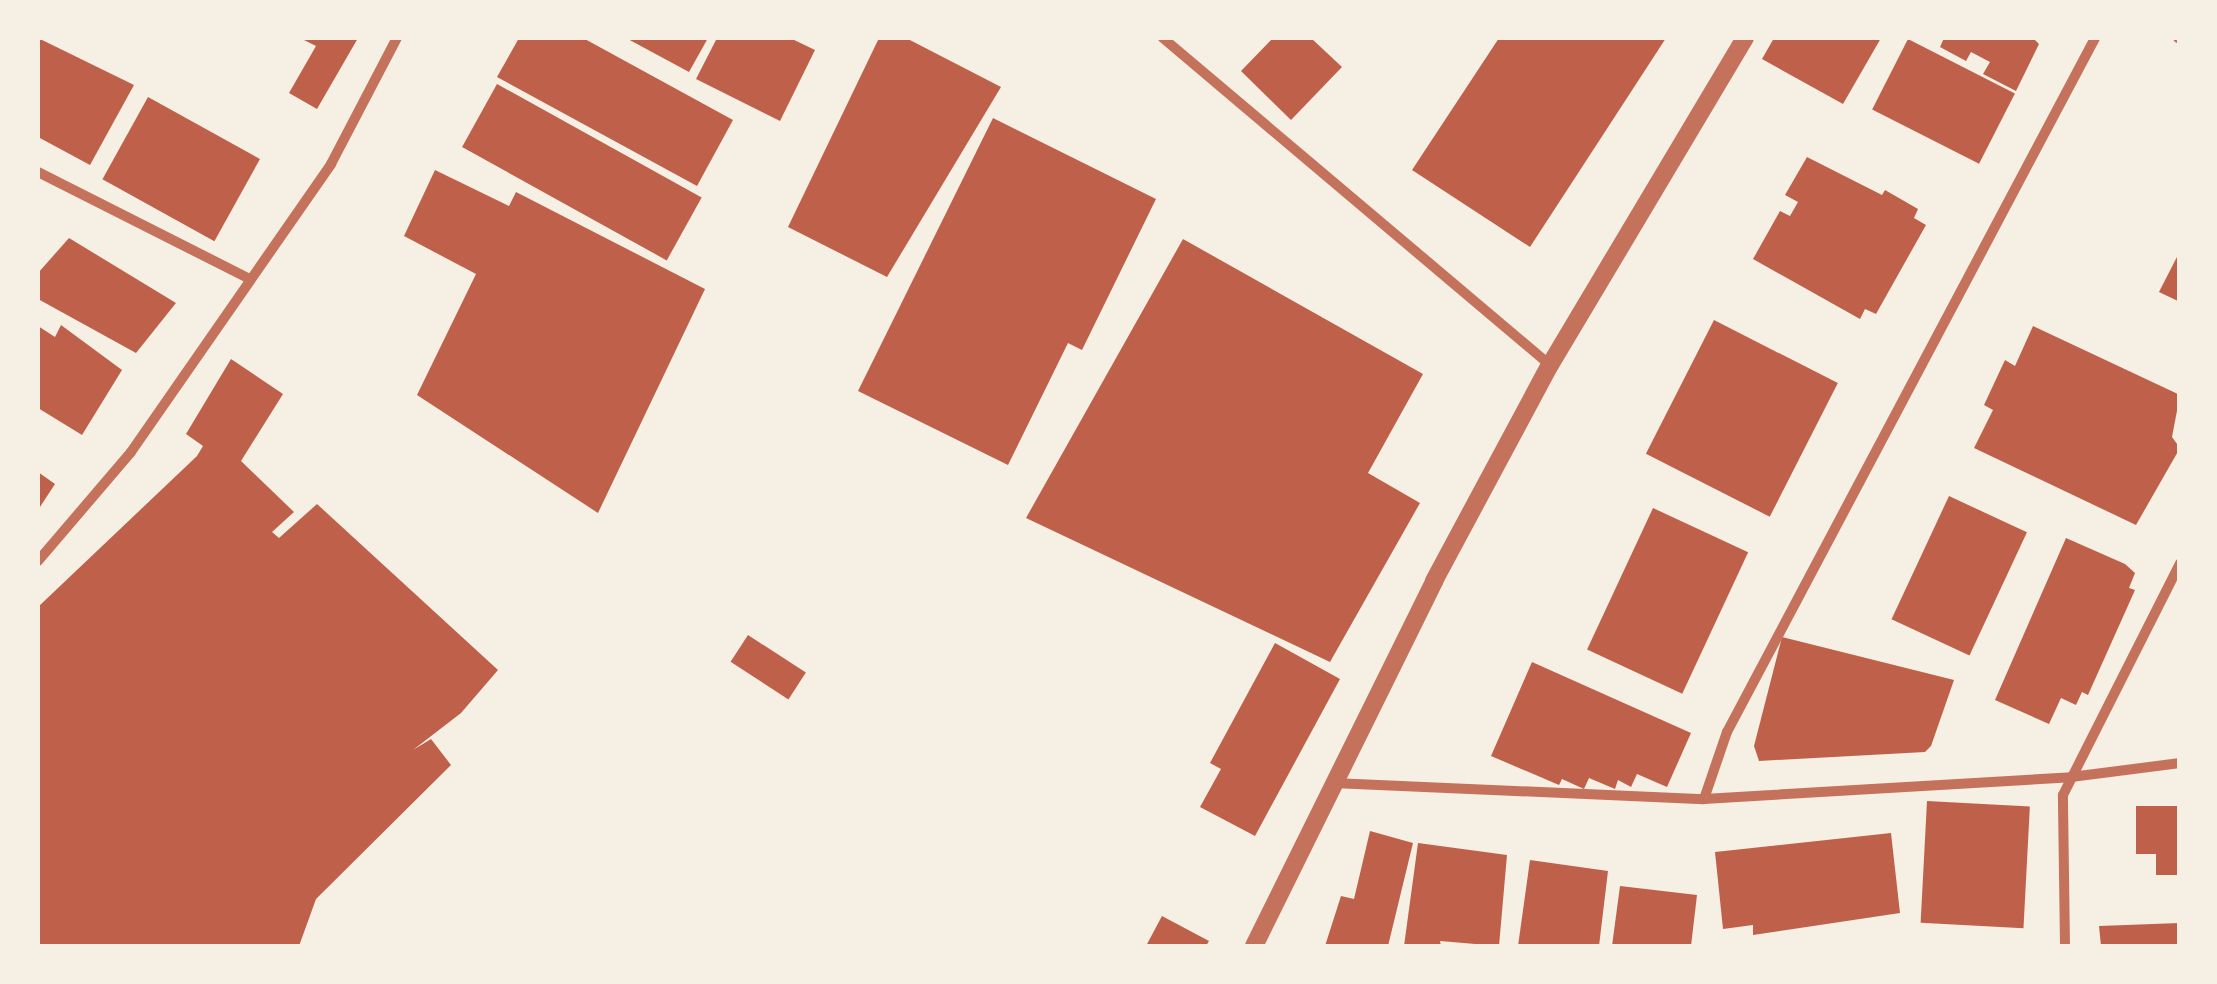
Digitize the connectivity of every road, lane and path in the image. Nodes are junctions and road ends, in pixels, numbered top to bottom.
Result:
1 (397, 38) edge
2 (1163, 38) edge
3 (1745, 38) edge
4 (2095, 38) edge
5 (38, 172) edge
6 (250, 279) junction
7 (1550, 365) junction
8 (38, 560) edge
9 (2180, 563) edge
10 (2180, 763) edge
11 (2072, 777) junction
12 (1333, 783) junction
13 (1704, 799) junction
14 (1254, 946) edge
15 (2065, 946) edge

1 - 6 street
2 - 7 street
3 - 7 street
4 - 13 street
5 - 6 street
6 - 8 street
7 - 12 street
9 - 11 street
10 - 11 street
11 - 13 street
11 - 15 street
12 - 13 street
12 - 14 street

